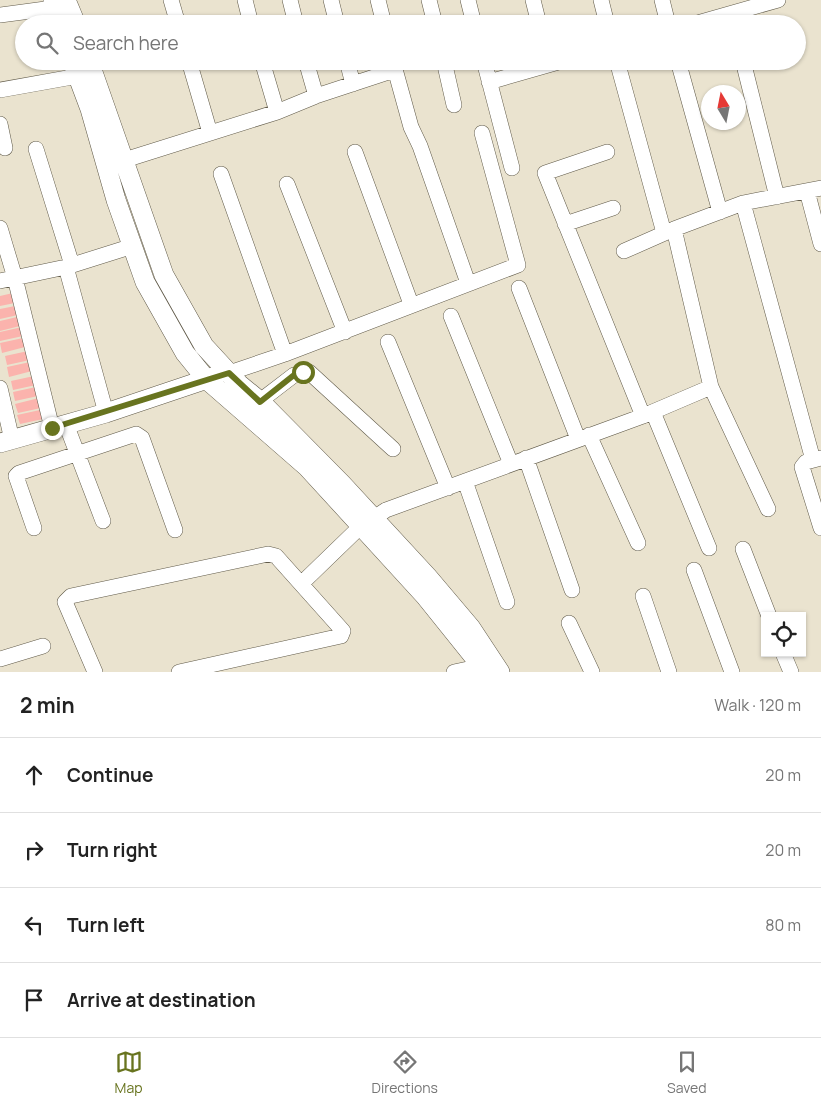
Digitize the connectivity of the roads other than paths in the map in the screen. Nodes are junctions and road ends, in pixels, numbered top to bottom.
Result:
1 (171, 0) edge
2 (245, 0) edge
3 (290, 0) edge
4 (331, 0) edge
5 (378, 0) edge
6 (429, 0) edge
7 (468, 0) edge
8 (533, 0) edge
9 (601, 0) edge
10 (662, 0) edge
11 (778, 0) edge
12 (58, 8) edge
13 (730, 13) edge
14 (0, 15) edge
15 (175, 15) edge
16 (249, 15) edge
17 (294, 15) edge
18 (335, 15) edge
19 (382, 15) edge
20 (433, 15) edge
21 (472, 15) edge
22 (537, 15) edge
23 (605, 15) edge
24 (666, 15) edge
25 (67, 70) edge
26 (81, 70) edge
27 (192, 70) edge
28 (265, 70) edge
29 (309, 70) edge
30 (349, 70) edge
31 (385, 70) edge
32 (395, 70) edge
33 (446, 70) edge
34 (486, 70) edge
35 (528, 70) edge
36 (620, 70) edge
37 (681, 70) edge
38 (744, 70) edge
39 (489, 82) junction
40 (353, 84) junction
41 (0, 90) edge
42 (316, 96) junction
43 (454, 105) dead end
44 (277, 112) junction
45 (0, 124) edge
46 (210, 133) junction
47 (482, 134) dead end
48 (5, 148) dead end
49 (36, 149) dead end
50 (355, 152) dead end
51 (607, 152) dead end
52 (115, 163) junction
53 (512, 168) dead end
54 (220, 174) dead end
55 (288, 184) dead end
56 (814, 189) edge
57 (777, 197) junction
58 (743, 204) junction
59 (613, 208) dead end
60 (720, 212) junction
61 (565, 224) junction
62 (0, 228) edge
63 (669, 231) junction
64 (821, 244) edge
65 (133, 246) junction
66 (624, 250) dead end
67 (69, 266) junction
68 (7, 280) edge
69 (468, 283) junction
70 (519, 288) dead end
71 (411, 304) junction
72 (451, 316) dead end
73 (345, 332) junction
74 (388, 342) dead end
75 (284, 354) junction
76 (229, 373) junction
77 (206, 379) junction
78 (711, 387) junction
79 (0, 388) edge
80 (253, 407) junction
81 (106, 413) junction
82 (648, 414) junction
83 (59, 426) junction
84 (584, 437) junction
85 (6, 441) edge
86 (393, 450) dead end
87 (78, 453) junction
88 (526, 458) junction
89 (817, 459) edge
90 (511, 464) junction
91 (465, 481) junction
92 (448, 488) junction
93 (768, 509) dead end
94 (103, 521) dead end
95 (368, 522) junction
96 (34, 528) dead end
97 (821, 528) edge
98 (175, 530) dead end
99 (638, 543) dead end
100 (709, 548) dead end
101 (743, 549) dead end
102 (694, 570) dead end
103 (301, 584) junction
104 (572, 590) dead end
105 (643, 596) dead end
106 (507, 602) dead end
107 (767, 612) edge
108 (570, 623) dead end
109 (44, 646) dead end
110 (785, 657) edge
111 (0, 659) edge
112 (484, 669) edge
113 (95, 672) edge
114 (179, 672) edge
115 (454, 672) edge
116 (500, 672) edge
117 (592, 672) edge
118 (669, 672) edge
119 (732, 672) edge
120 (791, 672) edge

1 - 15 street
2 - 16 street
3 - 17 street
4 - 18 street
5 - 19 street
6 - 20 street
7 - 21 street
8 - 22 street
9 - 23 street
10 - 24 street
11 - 13 street
12 - 14 street
25 - 41 street
26 - 52 street
27 - 46 street
28 - 44 street
29 - 42 street
30 - 40 street
31 - 40 street
32 - 69 street
33 - 43 street
34 - 39 street
35 - 39 street
36 - 63 street
37 - 60 street
38 - 57 street
39 - 53 street
40 - 42 street
42 - 44 street
44 - 46 street
45 - 48 street
46 - 52 street
47 - 69 street
49 - 67 street
50 - 71 street
51 - 61 street
52 - 65 street
52 - 76 street
54 - 75 street
55 - 73 street
56 - 57 street
56 - 64 street
57 - 58 street
58 - 60 street
58 - 89 street
59 - 61 street
60 - 63 street
61 - 82 street
62 - 68 street
63 - 66 street
63 - 78 street
65 - 67 street
65 - 77 street
67 - 68 street
67 - 81 street
68 - 83 street
69 - 71 street
70 - 84 street
71 - 73 street
72 - 90 street
73 - 75 street
74 - 92 street
75 - 76 street
76 - 77 street
76 - 80 street
77 - 80 street
77 - 81 street
78 - 82 street
78 - 93 street
79 - 85 street
80 - 86 street
80 - 95 street
81 - 83 street
82 - 84 street
82 - 100 street
83 - 85 street
83 - 87 street
84 - 88 street
84 - 99 street
87 - 94 street
87 - 96 street
87 - 98 street
88 - 90 street
88 - 104 street
89 - 97 street
90 - 91 street
91 - 92 street
91 - 106 street
92 - 95 street
95 - 103 street
95 - 112 street
95 - 116 street
101 - 107 street
102 - 119 street
103 - 113 street
103 - 114 street
105 - 118 street
108 - 117 street
109 - 111 street
110 - 120 street
112 - 115 street

